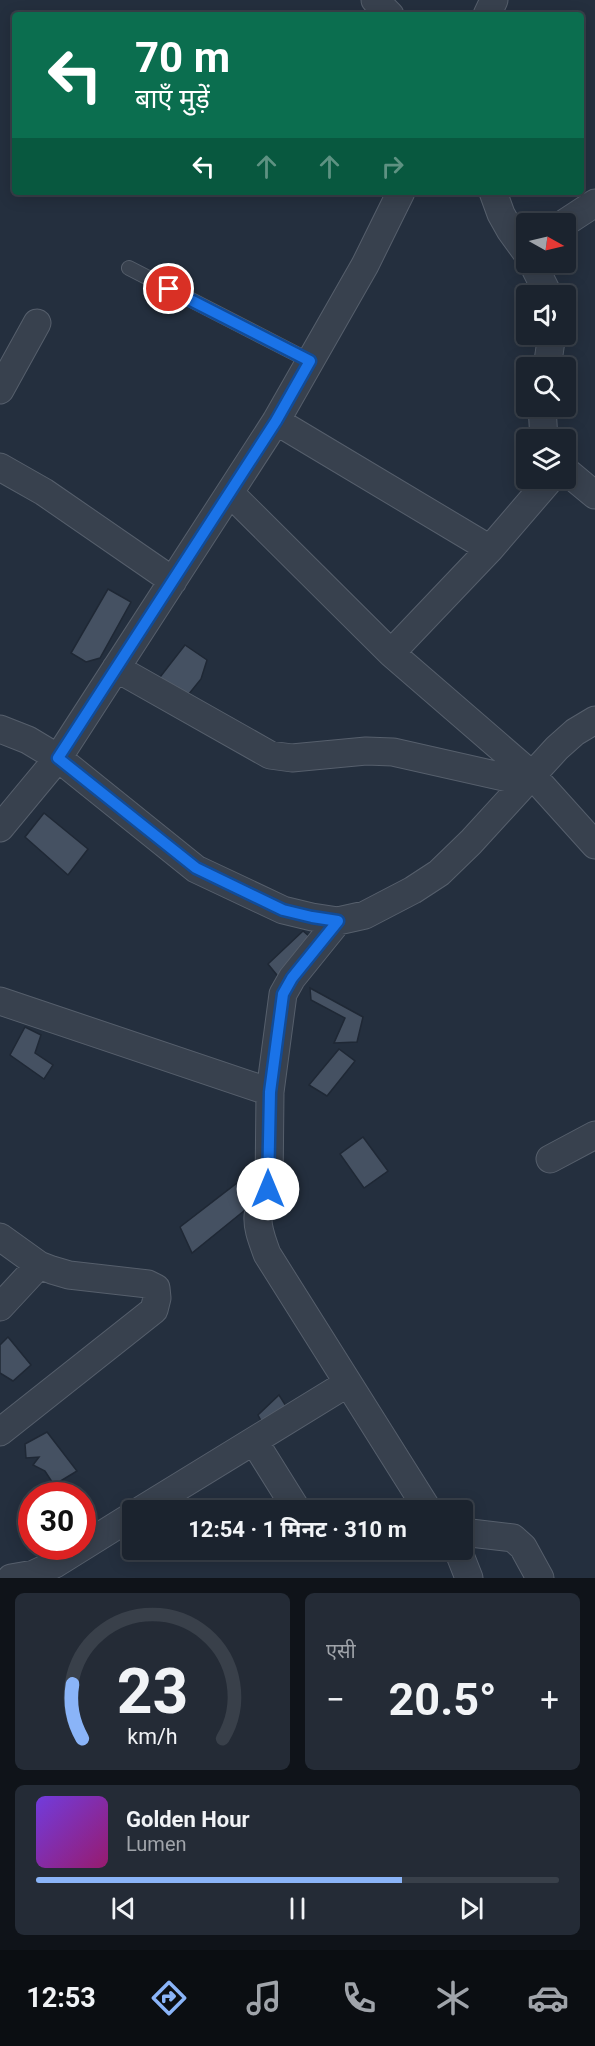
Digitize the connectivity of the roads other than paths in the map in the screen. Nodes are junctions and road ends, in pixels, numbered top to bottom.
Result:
1 (375, 0) edge
2 (387, 12) edge
3 (400, 195) edge
4 (494, 195) edge
5 (595, 203) edge
6 (576, 215) edge
7 (516, 237) edge
8 (129, 268) dead end
9 (37, 323) dead end
10 (310, 361) junction
11 (0, 390) edge
12 (276, 421) junction
13 (0, 467) edge
14 (576, 479) edge
15 (542, 489) edge
16 (230, 493) junction
17 (595, 495) edge
18 (490, 549) junction
19 (173, 581) junction
20 (391, 652) junction
21 (116, 668) junction
22 (595, 720) edge
23 (0, 729) edge
24 (58, 758) junction
25 (529, 779) junction
26 (0, 828) edge
27 (595, 845) edge
28 (338, 921) junction
29 (2, 1007) edge
30 (270, 1092) junction
31 (595, 1135) edge
32 (550, 1159) dead end
33 (0, 1237) edge
34 (39, 1265) junction
35 (0, 1307) edge
36 (348, 1383) junction
37 (0, 1432) edge
38 (254, 1441) junction
39 (157, 1500) edge
40 (291, 1500) edge
41 (422, 1500) edge
42 (122, 1522) edge
43 (473, 1533) edge
44 (462, 1560) edge
45 (11, 1578) edge
46 (469, 1578) edge
47 (540, 1578) edge

1 - 2 street
3 - 10 street
4 - 7 street
5 - 6 street
8 - 10 lane
9 - 11 street
10 - 12 street
12 - 16 street
12 - 18 street
13 - 19 street
14 - 17 street
15 - 18 street
16 - 19 street
16 - 20 street
18 - 20 street
19 - 21 street
20 - 25 street
21 - 24 street
21 - 25 street
22 - 25 street
23 - 24 street
24 - 26 street
24 - 28 street
25 - 27 street
25 - 28 street
28 - 30 street
29 - 30 street
30 - 36 street
31 - 32 street
33 - 34 street
34 - 35 street
34 - 37 street
36 - 38 street
36 - 41 street
38 - 39 street
38 - 40 street
42 - 45 street
43 - 47 street
44 - 46 street

